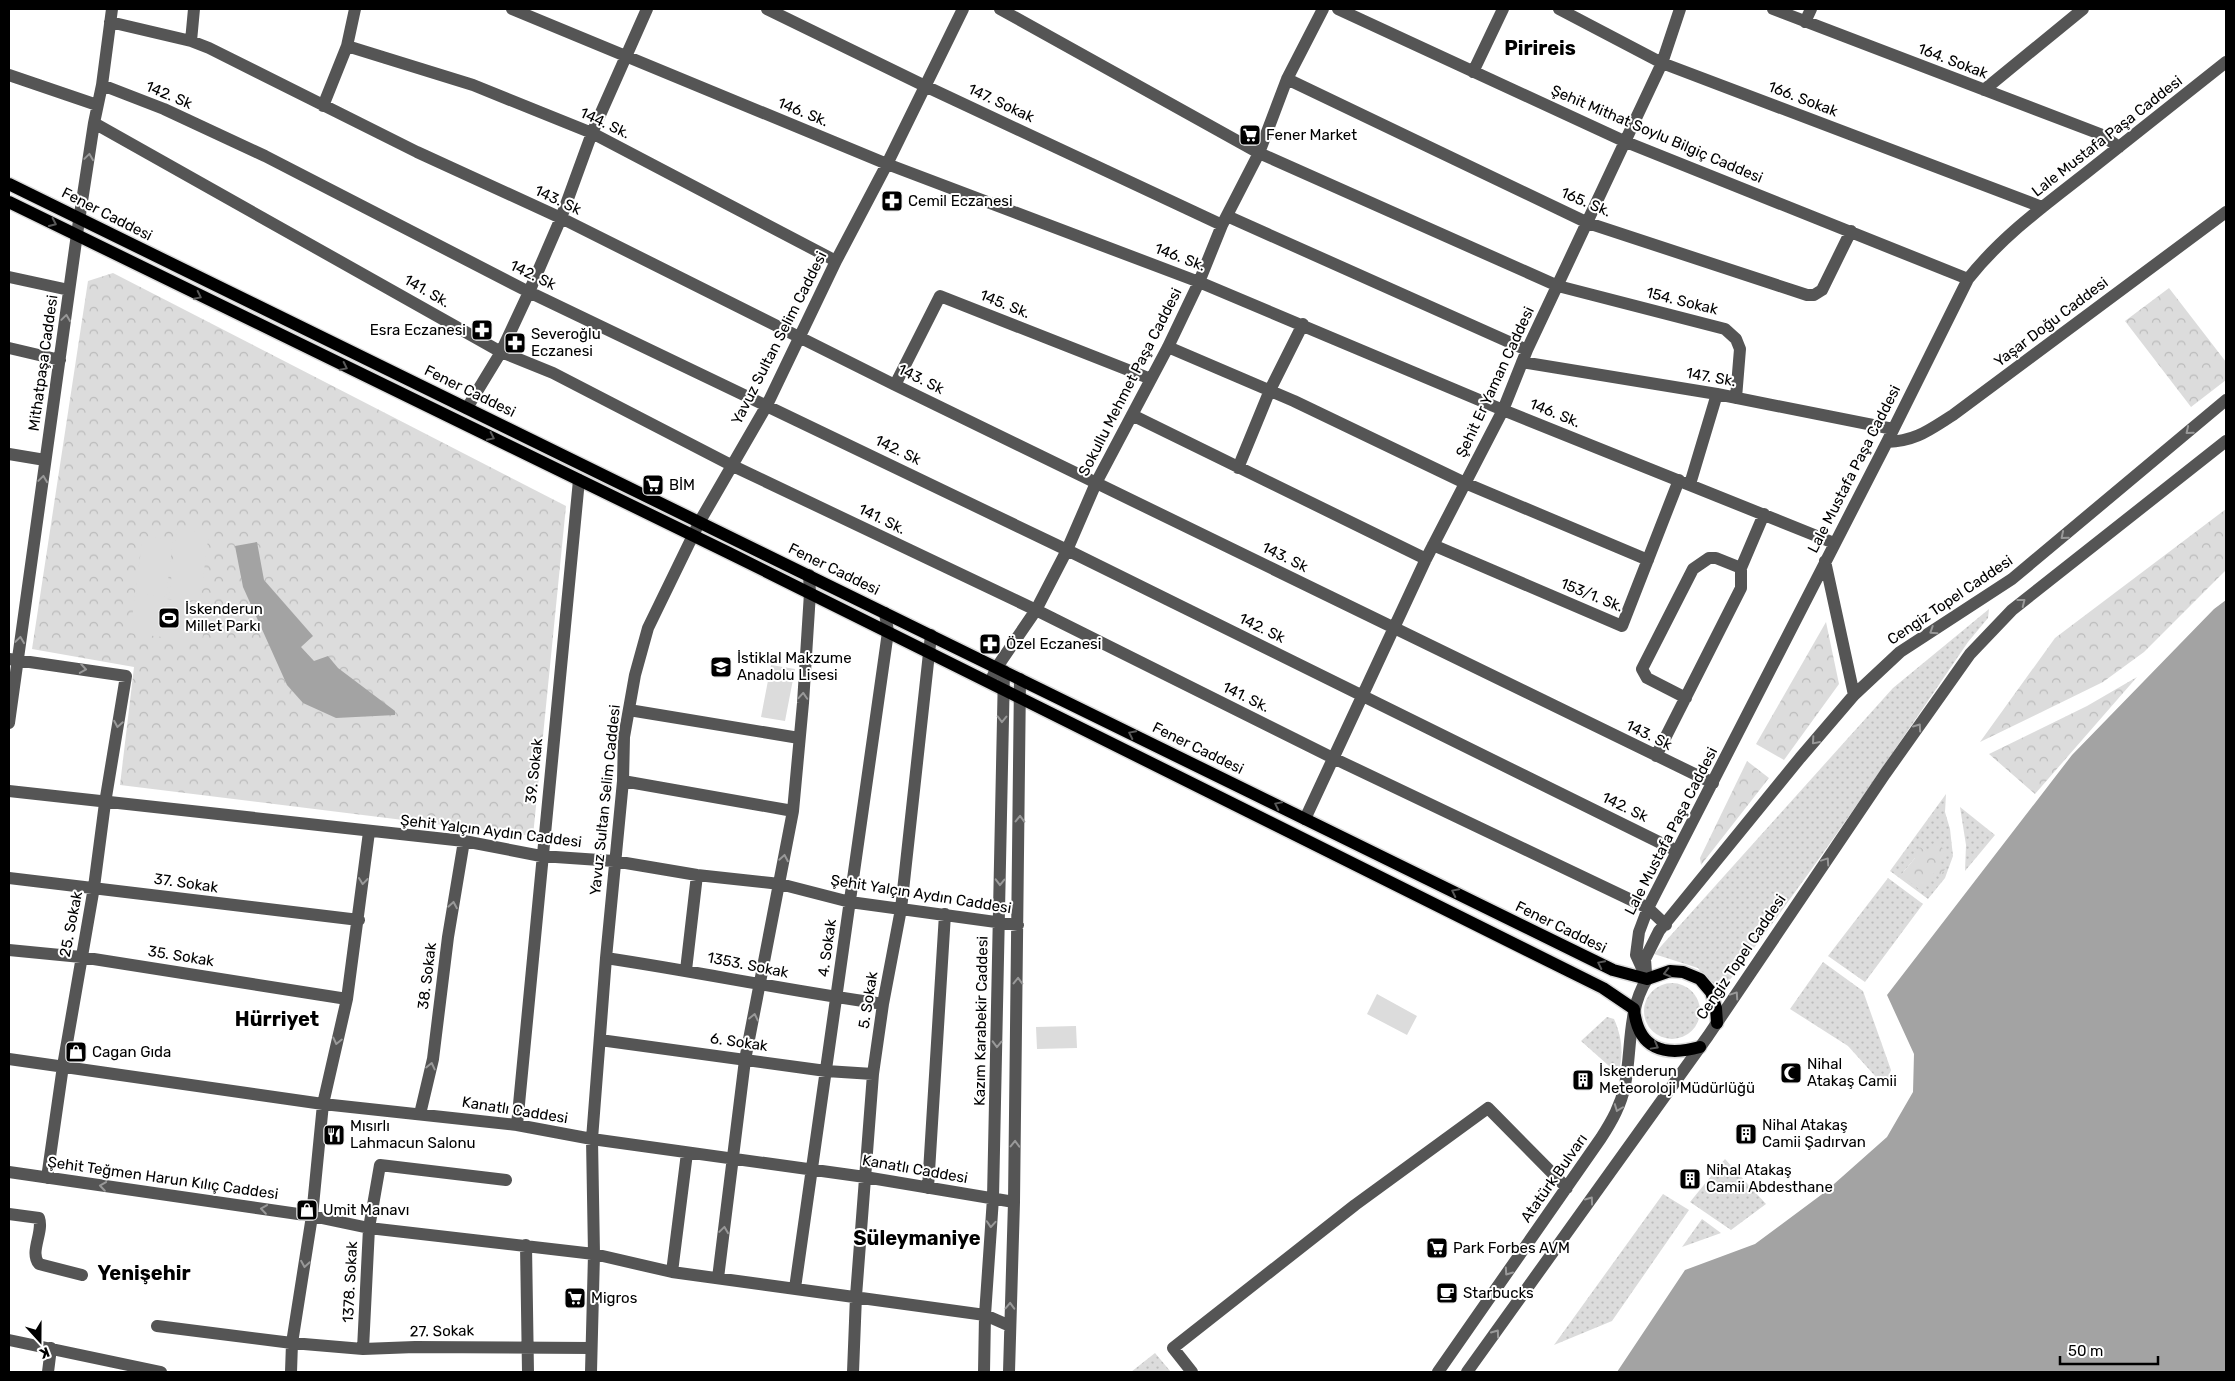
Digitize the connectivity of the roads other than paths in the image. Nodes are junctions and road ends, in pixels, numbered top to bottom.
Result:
1 (112, 9) edge
2 (194, 9) edge
3 (355, 9) edge
4 (512, 9) edge
5 (647, 9) edge
6 (767, 9) edge
7 (963, 9) edge
8 (1000, 9) edge
9 (1323, 9) edge
10 (1338, 9) edge
11 (1502, 9) edge
12 (1559, 9) edge
13 (1680, 9) edge
14 (1773, 9) edge
15 (1811, 9) edge
16 (2083, 9) edge
17 (110, 22) junction
18 (1805, 22) junction
19 (191, 41) junction
20 (347, 46) junction
21 (626, 57) junction
22 (2226, 62) edge
23 (1662, 63) junction
24 (1473, 72) junction
25 (9, 75) edge
26 (1287, 79) junction
27 (102, 85) junction
28 (926, 86) junction
29 (1984, 90) junction
30 (97, 105) junction
31 (323, 106) junction
32 (94, 123) junction
33 (592, 133) junction
34 (1626, 142) junction
35 (2118, 147) junction
36 (1259, 153) junction
37 (887, 164) junction
38 (9, 184) edge
39 (9, 202) edge
40 (2042, 208) junction
41 (2226, 212) edge
42 (80, 217) junction
43 (561, 218) junction
44 (1224, 221) junction
45 (1588, 223) junction
46 (1851, 231) junction
47 (77, 234) junction
48 (836, 261) junction
49 (9, 277) edge
50 (1968, 279) junction
51 (1199, 282) junction
52 (1558, 286) junction
53 (70, 290) junction
54 (529, 292) junction
55 (1303, 324) junction
56 (800, 338) junction
57 (1168, 347) junction
58 (9, 348) edge
59 (1527, 350) junction
60 (501, 352) junction
61 (60, 360) junction
62 (1522, 362) junction
63 (1151, 379) junction
64 (895, 385) junction
65 (1270, 390) junction
66 (1717, 394) junction
67 (1736, 398) junction
68 (2226, 400) edge
69 (767, 405) junction
70 (467, 408) junction
71 (1503, 410) junction
72 (1132, 416) junction
73 (1893, 429) junction
74 (2226, 441) edge
75 (1887, 442) junction
76 (9, 454) edge
77 (46, 460) junction
78 (731, 465) junction
79 (1238, 468) junction
80 (579, 480) junction
81 (1684, 482) junction
82 (1096, 483) junction
83 (1465, 483) junction
84 (1764, 514) junction
85 (700, 521) junction
86 (692, 535) junction
87 (1834, 543) junction
88 (1433, 545) junction
89 (1067, 550) junction
90 (1426, 559) junction
91 (1648, 560) junction
92 (1825, 561) junction
93 (1740, 568) junction
94 (809, 575) junction
95 (810, 593) junction
96 (1036, 610) junction
97 (885, 613) junction
98 (1393, 628) junction
99 (888, 632) junction
100 (931, 635) junction
101 (930, 652) junction
102 (13, 659) edge
103 (1000, 669) junction
104 (1020, 679) junction
105 (990, 682) junction
106 (1002, 688) junction
107 (1854, 695) junction
108 (1363, 696) junction
109 (1021, 698) junction
110 (1686, 698) junction
111 (629, 710) junction
112 (9, 723) edge
113 (798, 738) junction
114 (1656, 756) junction
115 (1333, 758) junction
116 (623, 781) junction
117 (1713, 783) junction
118 (9, 791) edge
119 (105, 803) junction
120 (793, 811) junction
121 (1305, 819) junction
122 (369, 832) junction
123 (464, 842) junction
124 (1676, 851) junction
125 (541, 856) junction
126 (614, 861) junction
127 (697, 876) junction
128 (9, 878) edge
129 (780, 884) junction
130 (94, 887) junction
131 (850, 902) junction
132 (1648, 908) junction
133 (900, 909) junction
134 (945, 914) junction
135 (359, 920) junction
136 (1000, 922) junction
137 (1018, 925) junction
138 (1666, 925) junction
139 (9, 950) edge
140 (81, 957) junction
141 (606, 958) junction
142 (686, 970) junction
143 (1647, 979) junction
144 (760, 984) junction
145 (836, 998) junction
146 (347, 999) junction
147 (883, 1004) junction
148 (1634, 1008) junction
149 (1717, 1023) junction
150 (600, 1040) junction
151 (1700, 1047) junction
152 (9, 1059) edge
153 (745, 1060) junction
154 (63, 1066) junction
155 (826, 1071) junction
156 (873, 1074) junction
157 (323, 1104) junction
158 (420, 1114) junction
159 (516, 1125) junction
160 (592, 1139) junction
161 (687, 1153) junction
162 (733, 1160) junction
163 (812, 1169) junction
164 (9, 1172) edge
165 (865, 1176) junction
166 (47, 1178) junction
167 (506, 1180) dead end
168 (928, 1188) junction
169 (1567, 1188) junction
170 (993, 1198) junction
171 (1014, 1202) junction
172 (9, 1214) edge
173 (312, 1216) junction
174 (369, 1228) junction
175 (526, 1245) junction
176 (594, 1254) junction
177 (672, 1272) junction
178 (82, 1275) dead end
179 (718, 1278) junction
180 (795, 1288) junction
181 (856, 1296) junction
182 (985, 1315) junction
183 (157, 1326) dead end
184 (1010, 1326) junction
185 (9, 1340) edge
186 (292, 1343) junction
187 (528, 1346) junction
188 (51, 1348) junction
189 (591, 1348) junction
190 (363, 1350) junction
191 (48, 1372) edge
192 (161, 1372) edge
193 (292, 1372) edge
194 (528, 1372) edge
195 (591, 1372) edge
196 (853, 1372) edge
197 (984, 1372) edge
198 (1009, 1372) edge
199 (1192, 1372) edge
200 (1438, 1372) edge
201 (1467, 1372) edge

1 - 17 street, Mithatpaşa Caddesi
2 - 19 street
3 - 20 street
4 - 21 street, 146. Sk.
5 - 21 street
6 - 28 street, 147. Sokak
7 - 28 street, Yavuz Sultan Selim Caddesi
8 - 36 street, 154. Sokak
9 - 26 street, Sokullu Mehmet Paşa Caddesi
10 - 24 street, Şehit Mithat Soylu Bilgiç Caddesi
11 - 24 street
12 - 23 street, 166. Sokak
13 - 23 street, Şehit Er Yaman Caddesi
14 - 18 street, 164. Sokak
15 - 18 street
16 - 29 street
17 - 19 street, 143. Sk
17 - 27 street, Mithatpaşa Caddesi
18 - 29 street, 164. Sokak
19 - 31 street, 143. Sk
20 - 31 street
20 - 33 street, 144. Sk.
21 - 33 street
21 - 37 street, 146. Sk.
22 - 35 street, Lale Mustafa Paşa Caddesi
23 - 34 street, Şehit Er Yaman Caddesi
23 - 40 street, 166. Sokak
24 - 34 street, Şehit Mithat Soylu Bilgiç Caddesi
25 - 30 street
26 - 36 street, Sokullu Mehmet Paşa Caddesi
26 - 45 street, 165. Sk.
27 - 30 street, Mithatpaşa Caddesi
27 - 54 street, 142. Sk
28 - 37 street, Yavuz Sultan Selim Caddesi
28 - 44 street, 147. Sokak
29 - 35 street, 164. Sokak
30 - 32 street, Mithatpaşa Caddesi
31 - 43 street, 143. Sk
42 -> 32 street, Mithatpaşa Caddesi
32 - 60 street, 141. Sk.
33 - 43 street
33 - 48 street, 144. Sk.
34 - 45 street, Şehit Er Yaman Caddesi
34 - 46 street, Şehit Mithat Soylu Bilgiç Caddesi
35 - 40 street, Lale Mustafa Paşa Caddesi
36 - 44 street, Sokullu Mehmet Paşa Caddesi
36 - 52 street, 154. Sokak
37 - 48 street, Yavuz Sultan Selim Caddesi
37 - 51 street, 146. Sk.
38 - 42 main road, Fener Caddesi
39 -> 47 main road, Fener Caddesi
40 - 50 street, Lale Mustafa Paşa Caddesi
41 - 75 street, Yaşar Doğu Caddesi
42 - 47 street, Mithatpaşa Caddesi
42 - 70 main road, Fener Caddesi
43 - 54 street
43 - 56 street, 143. Sk
44 - 51 street, Sokullu Mehmet Paşa Caddesi
44 - 59 street, 147. Sokak
45 - 46 street, 165. Sk.
45 - 52 street, Şehit Er Yaman Caddesi
46 - 50 street, Şehit Mithat Soylu Bilgiç Caddesi
47 - 53 street, Mithatpaşa Caddesi
47 -> 80 main road, Fener Caddesi
48 - 56 street, Yavuz Sultan Selim Caddesi
49 - 53 street
50 - 73 street, Lale Mustafa Paşa Caddesi
51 - 55 street, 146. Sk.
51 - 57 street, Sokullu Mehmet Paşa Caddesi
52 - 59 street, Şehit Er Yaman Caddesi
52 - 67 street, 154. Sokak
61 -> 53 street, Mithatpaşa Caddesi
54 - 60 street
54 - 69 street, 142. Sk
55 - 65 street
55 - 71 street, 146. Sk.
56 - 64 street, 143. Sk
56 - 69 street, Yavuz Sultan Selim Caddesi
57 - 63 street, Sokullu Mehmet Paşa Caddesi
57 - 65 street
58 - 61 street
59 - 62 street, Şehit Er Yaman Caddesi
60 - 70 street
60 - 78 street, 141. Sk.
61 - 77 street, Mithatpaşa Caddesi
62 - 66 street, 147. Sk.
62 - 71 street, Şehit Er Yaman Caddesi
63 - 64 street, 145. Sk.
63 - 72 street, Sokullu Mehmet Paşa Caddesi
64 - 82 street, 143. Sk
65 - 79 street
65 - 83 street
66 - 67 street, 147. Sk.
66 - 81 street, 153/1. Sk.
67 - 73 street, 147. Sk.
68 -> 107 street, Cengiz Topel Caddesi
69 - 78 street, Yavuz Sultan Selim Caddesi
69 - 89 street, 142. Sk
70 - 85 main road, Fener Caddesi
71 - 81 street, 146. Sk.
71 - 83 street, Şehit Er Yaman Caddesi
72 - 79 street
72 - 82 street, Sokullu Mehmet Paşa Caddesi
73 - 75 street, Lale Mustafa Paşa Caddesi
149 -> 74 street, Cengiz Topel Caddesi
75 - 87 street, Lale Mustafa Paşa Caddesi
76 - 77 street
102 -> 77 street, Mithatpaşa Caddesi
78 - 85 street, Yavuz Sultan Selim Caddesi
78 - 96 street, 141. Sk.
79 - 90 street
80 - 86 main road, Fener Caddesi
80 - 125 street, 39. Sokak
81 - 84 street, 146. Sk.
81 - 91 street, 153/1. Sk.
82 - 89 street, Sokullu Mehmet Paşa Caddesi
82 - 98 street, 143. Sk
83 - 88 street, Şehit Er Yaman Caddesi
83 - 91 street
84 - 87 street, 146. Sk.
84 - 93 street
85 - 86 street, Yavuz Sultan Selim Caddesi
85 - 94 main road, Fener Caddesi
86 - 95 main road, Fener Caddesi
86 - 111 street, Yavuz Sultan Selim Caddesi
87 - 92 street, Lale Mustafa Paşa Caddesi
88 - 90 street, Şehit Er Yaman Caddesi
88 - 91 street, 153/1. Sk.
89 - 96 street, Sokullu Mehmet Paşa Caddesi
89 - 108 street, 142. Sk
90 - 98 street, Şehit Er Yaman Caddesi
92 - 107 street
92 - 117 street, Lale Mustafa Paşa Caddesi
93 - 110 street
93 - 110 street
94 - 95 street
94 - 97 main road, Fener Caddesi
95 - 99 main road, Fener Caddesi
113 -> 95 street
96 - 103 street, Sokullu Mehmet Paşa Caddesi
96 - 115 street, 141. Sk.
97 - 99 street, 4. Sokak
97 - 100 main road, Fener Caddesi
98 - 108 street, Şehit Er Yaman Caddesi
98 - 114 street, 143. Sk
99 - 101 main road, Fener Caddesi
99 - 131 street, 4. Sokak
100 - 101 street, 5. Sokak
100 - 103 main road, Fener Caddesi
101 - 105 main road, Fener Caddesi
101 - 133 street, 5. Sokak
102 - 112 street, Mithatpaşa Caddesi
102 -> 119 street, 25. Sokak
103 - 104 main road, Fener Caddesi
103 - 105 street, Sokullu Mehmet Paşa Caddesi
103 - 106 street, Kazım Karabekir Caddesi
104 - 109 street
121 -> 104 main road, Fener Caddesi
105 - 106 main road, Fener Caddesi
106 - 109 main road, Fener Caddesi
106 -> 136 street, Kazım Karabekir Caddesi
107 -> 138 street, Cengiz Topel Caddesi
108 - 115 street, Şehit Er Yaman Caddesi
108 - 124 street, 142. Sk
137 -> 109 street
109 - 148 main road, Fener Caddesi
110 - 114 street
111 - 113 street
111 - 116 street, Yavuz Sultan Selim Caddesi
113 - 120 street
114 - 117 street, 143. Sk
115 - 121 street, Şehit Er Yaman Caddesi
115 - 132 street, 141. Sk.
116 - 120 street
116 - 126 street, Yavuz Sultan Selim Caddesi
117 - 124 street, Lale Mustafa Paşa Caddesi
118 - 119 street, Şehit Yalçın Aydın Caddesi
119 - 122 street, Şehit Yalçın Aydın Caddesi
119 - 130 street, 25. Sokak
129 -> 120 street
143 -> 121 main road, Fener Caddesi
122 - 123 street, Şehit Yalçın Aydın Caddesi
122 -> 135 street
123 - 125 street, Şehit Yalçın Aydın Caddesi
158 -> 123 street, 38. Sokak
124 - 132 street, Lale Mustafa Paşa Caddesi
125 - 126 street, Şehit Yalçın Aydın Caddesi
125 - 159 street, 39. Sokak
126 - 127 street, Şehit Yalçın Aydın Caddesi
126 - 141 street, Yavuz Sultan Selim Caddesi
127 - 129 street, Şehit Yalçın Aydın Caddesi
127 - 142 street
128 - 130 street, 37. Sokak
129 - 131 street, Şehit Yalçın Aydın Caddesi
129 - 144 street
130 - 135 street, 37. Sokak
130 - 140 street, 25. Sokak
131 - 133 street, Şehit Yalçın Aydın Caddesi
131 - 145 street, 4. Sokak
132 - 138 street, 141. Sk.
132 - 143 street, Lale Mustafa Paşa Caddesi
133 - 134 street, Şehit Yalçın Aydın Caddesi
133 - 147 street, 5. Sokak
134 - 136 street, Şehit Yalçın Aydın Caddesi
134 - 168 street
135 - 146 street
136 - 137 street, Şehit Yalçın Aydın Caddesi
136 -> 170 street, Kazım Karabekir Caddesi
171 -> 137 street
138 - 143 street, Cengiz Topel Caddesi
139 - 140 street, 35. Sokak
140 - 146 street, 35. Sokak
140 - 154 street, 25. Sokak
141 - 142 street, 1353. Sokak
141 - 150 street, Yavuz Sultan Selim Caddesi
142 - 144 street, 1353. Sokak
143 - 148 street
149 -> 143 main road
144 - 145 street, 1353. Sokak
153 -> 144 street
145 - 147 street, 1353. Sokak
145 - 155 street, 4. Sokak
146 -> 157 street
147 - 156 street, 5. Sokak
148 -> 151 main road
148 -> 169 street, Atatürk Bulvarı
149 - 151 street, Cengiz Topel Caddesi
150 - 153 street, 6. Sokak
150 - 160 street, Yavuz Sultan Selim Caddesi
201 -> 151 street
152 - 154 street, Kanatlı Caddesi
153 - 155 street, 6. Sokak
153 - 162 street
154 - 157 street, Kanatlı Caddesi
154 - 166 street, 25. Sokak
155 - 156 street, 6. Sokak
155 - 163 street, 4. Sokak
156 - 165 street, 5. Sokak
157 - 158 street, Kanatlı Caddesi
157 - 173 street
158 - 159 street, Kanatlı Caddesi
159 - 160 street, Kanatlı Caddesi
160 - 161 street, Kanatlı Caddesi
160 - 176 street, Yavuz Sultan Selim Caddesi
161 - 162 street, Kanatlı Caddesi
161 - 177 street
162 - 163 street, Kanatlı Caddesi
179 -> 162 street
163 - 165 street, Kanatlı Caddesi
163 - 180 street, 4. Sokak
164 - 166 street, Şehit Teğmen Harun Kılıç Caddesi
165 - 168 street, Kanatlı Caddesi
165 - 181 street, 5. Sokak
173 -> 166 street, Şehit Teğmen Harun Kılıç Caddesi
167 - 174 street, 1378. Sokak
168 - 170 street, Kanatlı Caddesi
169 - 199 street
169 -> 200 street, Atatürk Bulvarı
170 - 171 street, Kanatlı Caddesi
170 -> 182 street, Kazım Karabekir Caddesi
184 -> 171 street
172 - 178 street
173 - 174 street
173 -> 186 street
174 - 175 street
174 - 190 street, 1378. Sokak
175 - 176 street
175 - 187 street
176 - 177 street
176 - 189 street, Yavuz Sultan Selim Caddesi
177 - 179 street
179 - 180 street
180 - 181 street
181 - 182 street
181 - 196 street, 5. Sokak
182 - 184 street
182 - 197 street, Kazım Karabekir Caddesi
183 - 186 street, 27. Sokak
184 - 198 street
185 - 188 street
186 - 190 street, 27. Sokak
186 - 193 street
187 - 189 street, 27. Sokak
187 - 190 street, 27. Sokak
187 - 194 street
188 - 191 street
188 - 192 street
189 - 195 street, Yavuz Sultan Selim Caddesi

